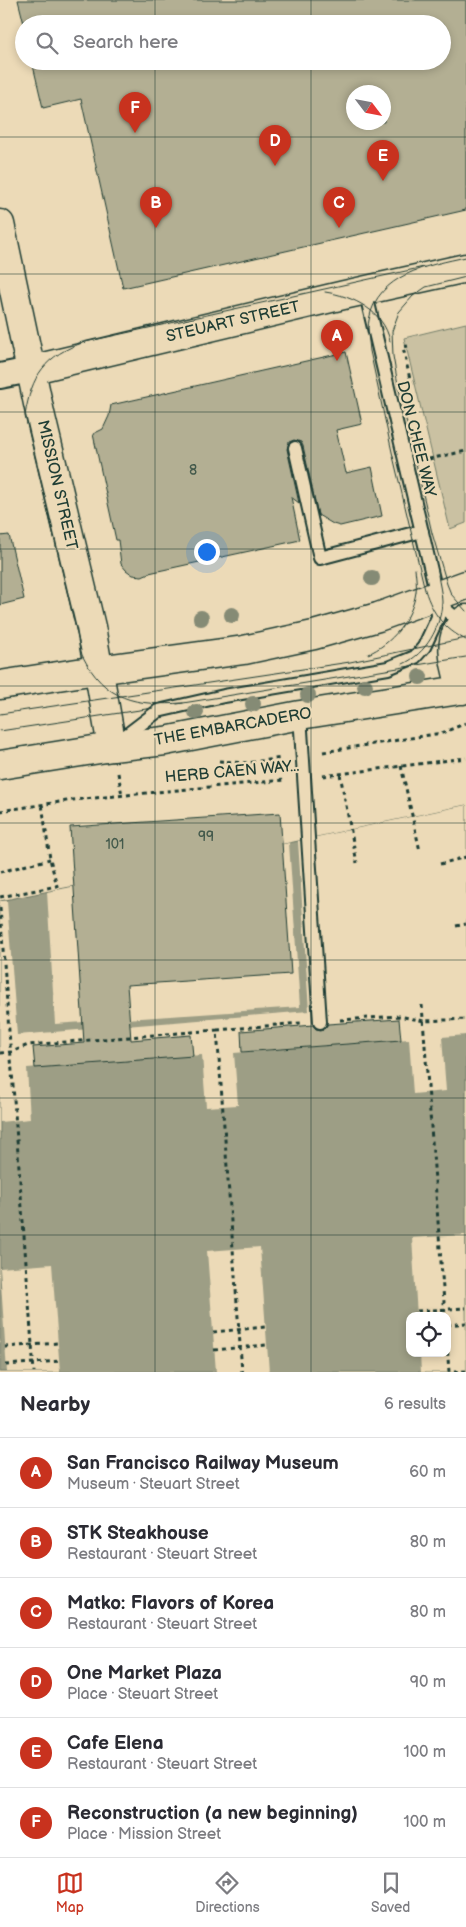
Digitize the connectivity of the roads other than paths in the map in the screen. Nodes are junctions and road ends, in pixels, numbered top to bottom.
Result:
1 (0, 224) edge
2 (466, 268) edge
3 (365, 290) junction
4 (30, 370) junction
5 (0, 376) edge
6 (295, 448) dead end
7 (422, 531) junction
8 (466, 585) edge
9 (437, 596) junction
10 (464, 623) edge
11 (99, 670) junction
12 (0, 685) edge
13 (465, 694) edge
14 (300, 715) junction
15 (114, 757) junction
16 (0, 765) edge
17 (320, 1022) dead end

1 - 4 main road, MISSION STREET
2 - 3 main road, STEUART STREET
3 - 4 main road, STEUART STREET
3 - 7 lane, DON CHEE WAY
4 - 5 street, STEUART STREET
4 - 11 main road, MISSION STREET
6 - 7 lane
7 - 9 lane, DON CHEE WAY
8 - 9 main road
9 - 10 lane
9 - 11 main road
9 - 15 lane
10 - 13 main road
11 - 12 main road
11 - 15 main road, MISSION STREET
13 - 14 main road, THE EMBARCADERO
14 - 15 main road, THE EMBARCADERO
14 - 17 lane
15 - 16 main road, THE EMBARCADERO

